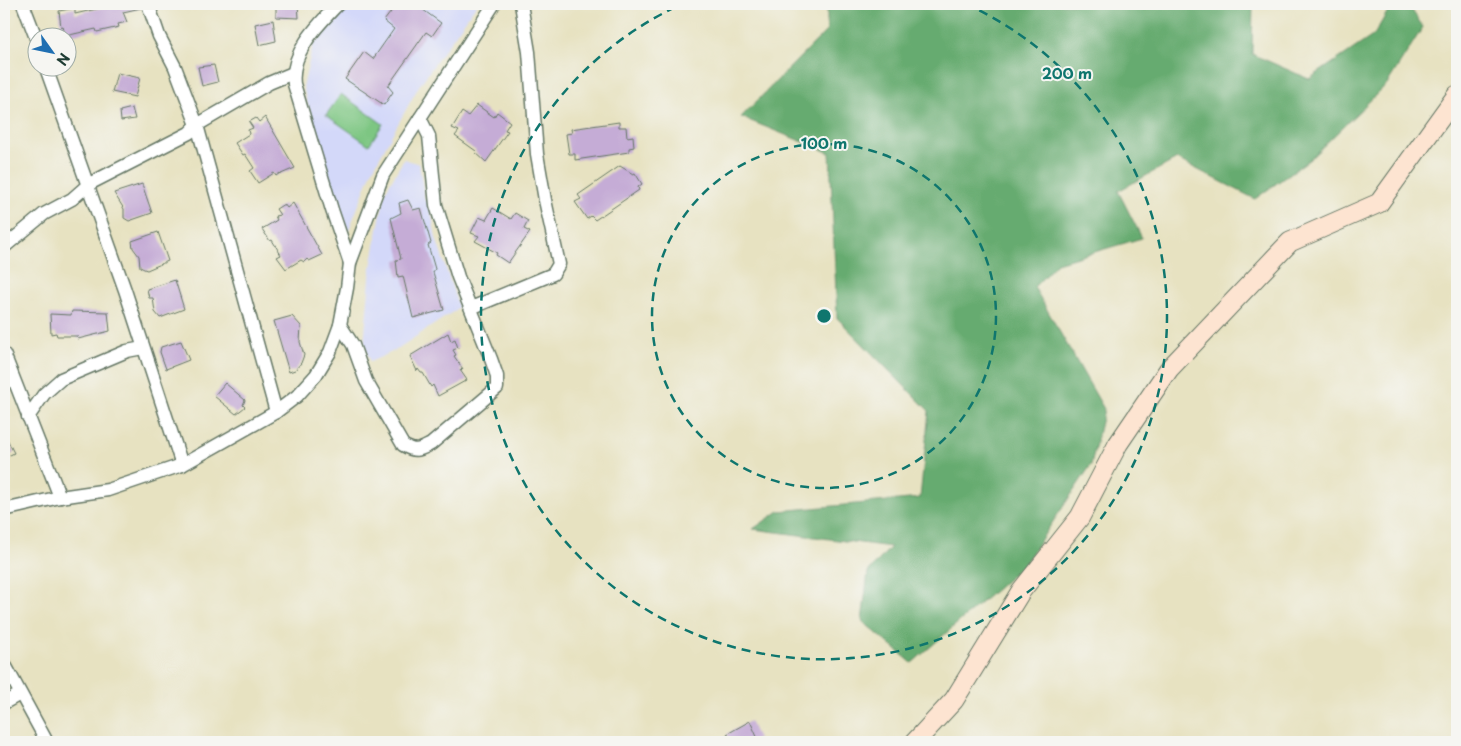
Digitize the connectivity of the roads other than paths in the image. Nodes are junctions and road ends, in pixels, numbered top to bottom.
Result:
1 (23, 4) edge
2 (148, 4) edge
3 (338, 4) edge
4 (494, 4) edge
5 (521, 4) edge
6 (32, 28) edge
7 (293, 74) junction
8 (50, 78) edge
9 (1457, 95) edge
10 (420, 118) junction
11 (197, 125) junction
12 (89, 184) junction
13 (4, 247) edge
14 (350, 263) junction
15 (471, 308) junction
16 (340, 325) junction
17 (143, 348) junction
18 (4, 354) edge
19 (276, 412) junction
20 (28, 417) junction
21 (182, 465) junction
22 (60, 497) junction
23 (4, 510) edge
24 (4, 663) edge
25 (20, 694) junction
26 (4, 703) edge
27 (47, 742) edge
28 (915, 742) edge

1 - 6 street
2 - 11 street
3 - 7 street
4 - 10 street
5 - 15 street
7 - 11 street
7 - 14 street
8 - 12 street
9 - 28 street
10 - 14 street
10 - 15 street
11 - 12 street
11 - 19 street
12 - 13 street
12 - 17 street
14 - 16 street
15 - 16 street
16 - 19 street
17 - 20 street
17 - 21 street
18 - 20 street
19 - 21 street
20 - 22 street
21 - 22 street
22 - 23 street
24 - 25 street
25 - 26 street
25 - 27 street

